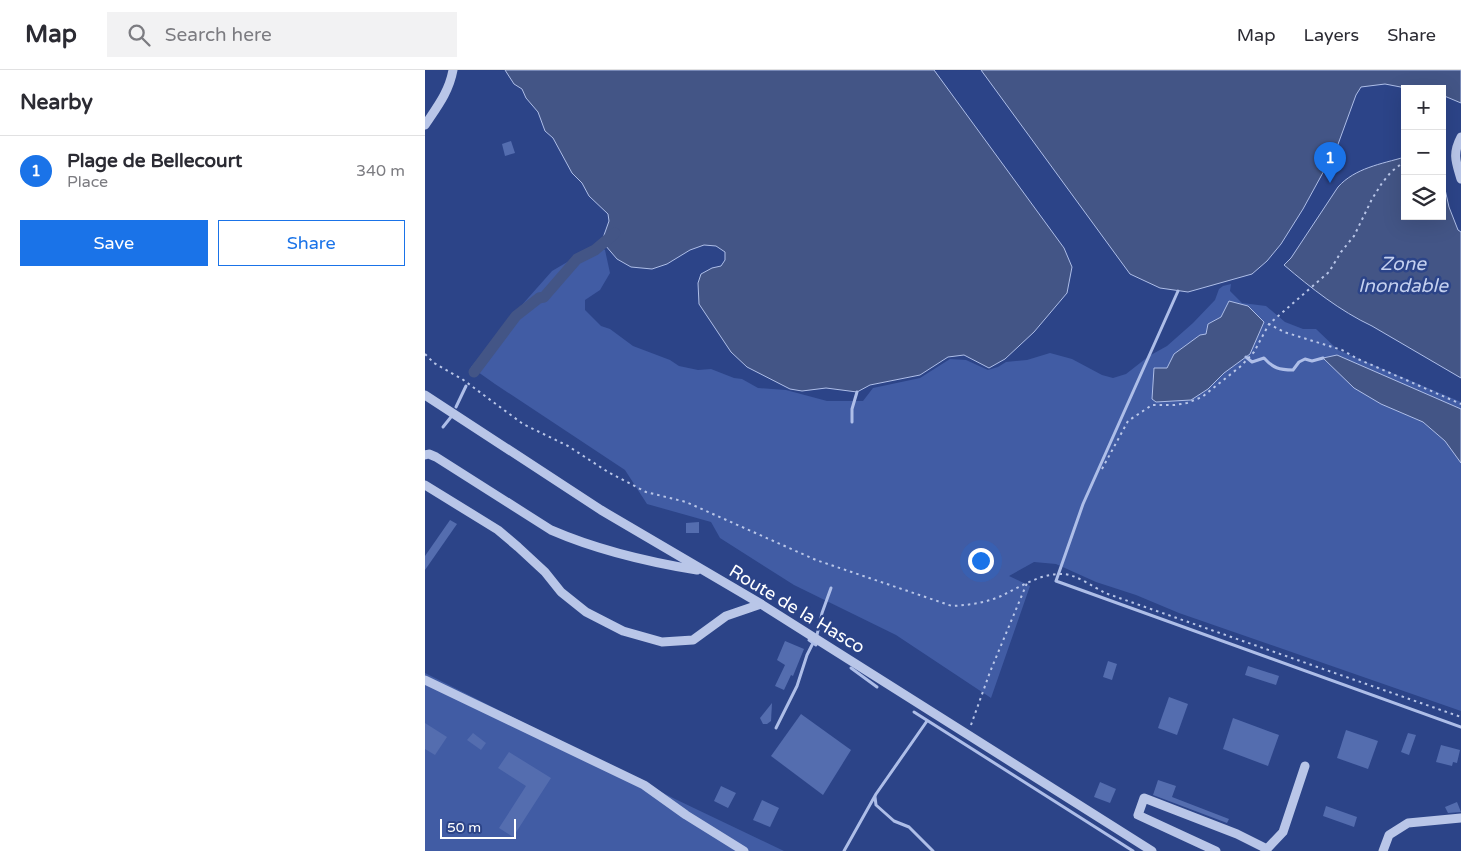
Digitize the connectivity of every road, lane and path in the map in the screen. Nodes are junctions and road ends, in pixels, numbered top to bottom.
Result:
1 (453, 70) edge
2 (425, 125) edge
3 (1461, 137) edge
4 (1401, 164) edge
5 (1461, 179) edge
6 (1269, 324) junction
7 (425, 354) edge
8 (425, 395) edge
9 (1461, 404) edge
10 (425, 455) edge
11 (1102, 469) dead end
12 (425, 485) edge
13 (703, 571) junction
14 (1027, 583) junction
15 (761, 604) junction
16 (425, 680) edge
17 (1461, 717) edge
18 (968, 734) junction
19 (1305, 766) dead end
20 (1461, 818) edge
21 (1266, 850) edge
22 (744, 851) edge
23 (1152, 851) edge
24 (1216, 851) edge
25 (1383, 851) edge

1 - 2 street
3 - 5 street
4 - 6 path
6 - 9 path
6 - 11 path
7 - 14 path
8 - 13 street, Route de la Hasco
10 - 13 street
12 - 15 street
13 - 15 street, Route de la Hasco
14 - 17 path
14 - 18 path
15 - 18 street, Route de la Hasco
16 - 22 street
18 - 23 street, Route de la Hasco
19 - 21 street
20 - 25 street
21 - 24 street

